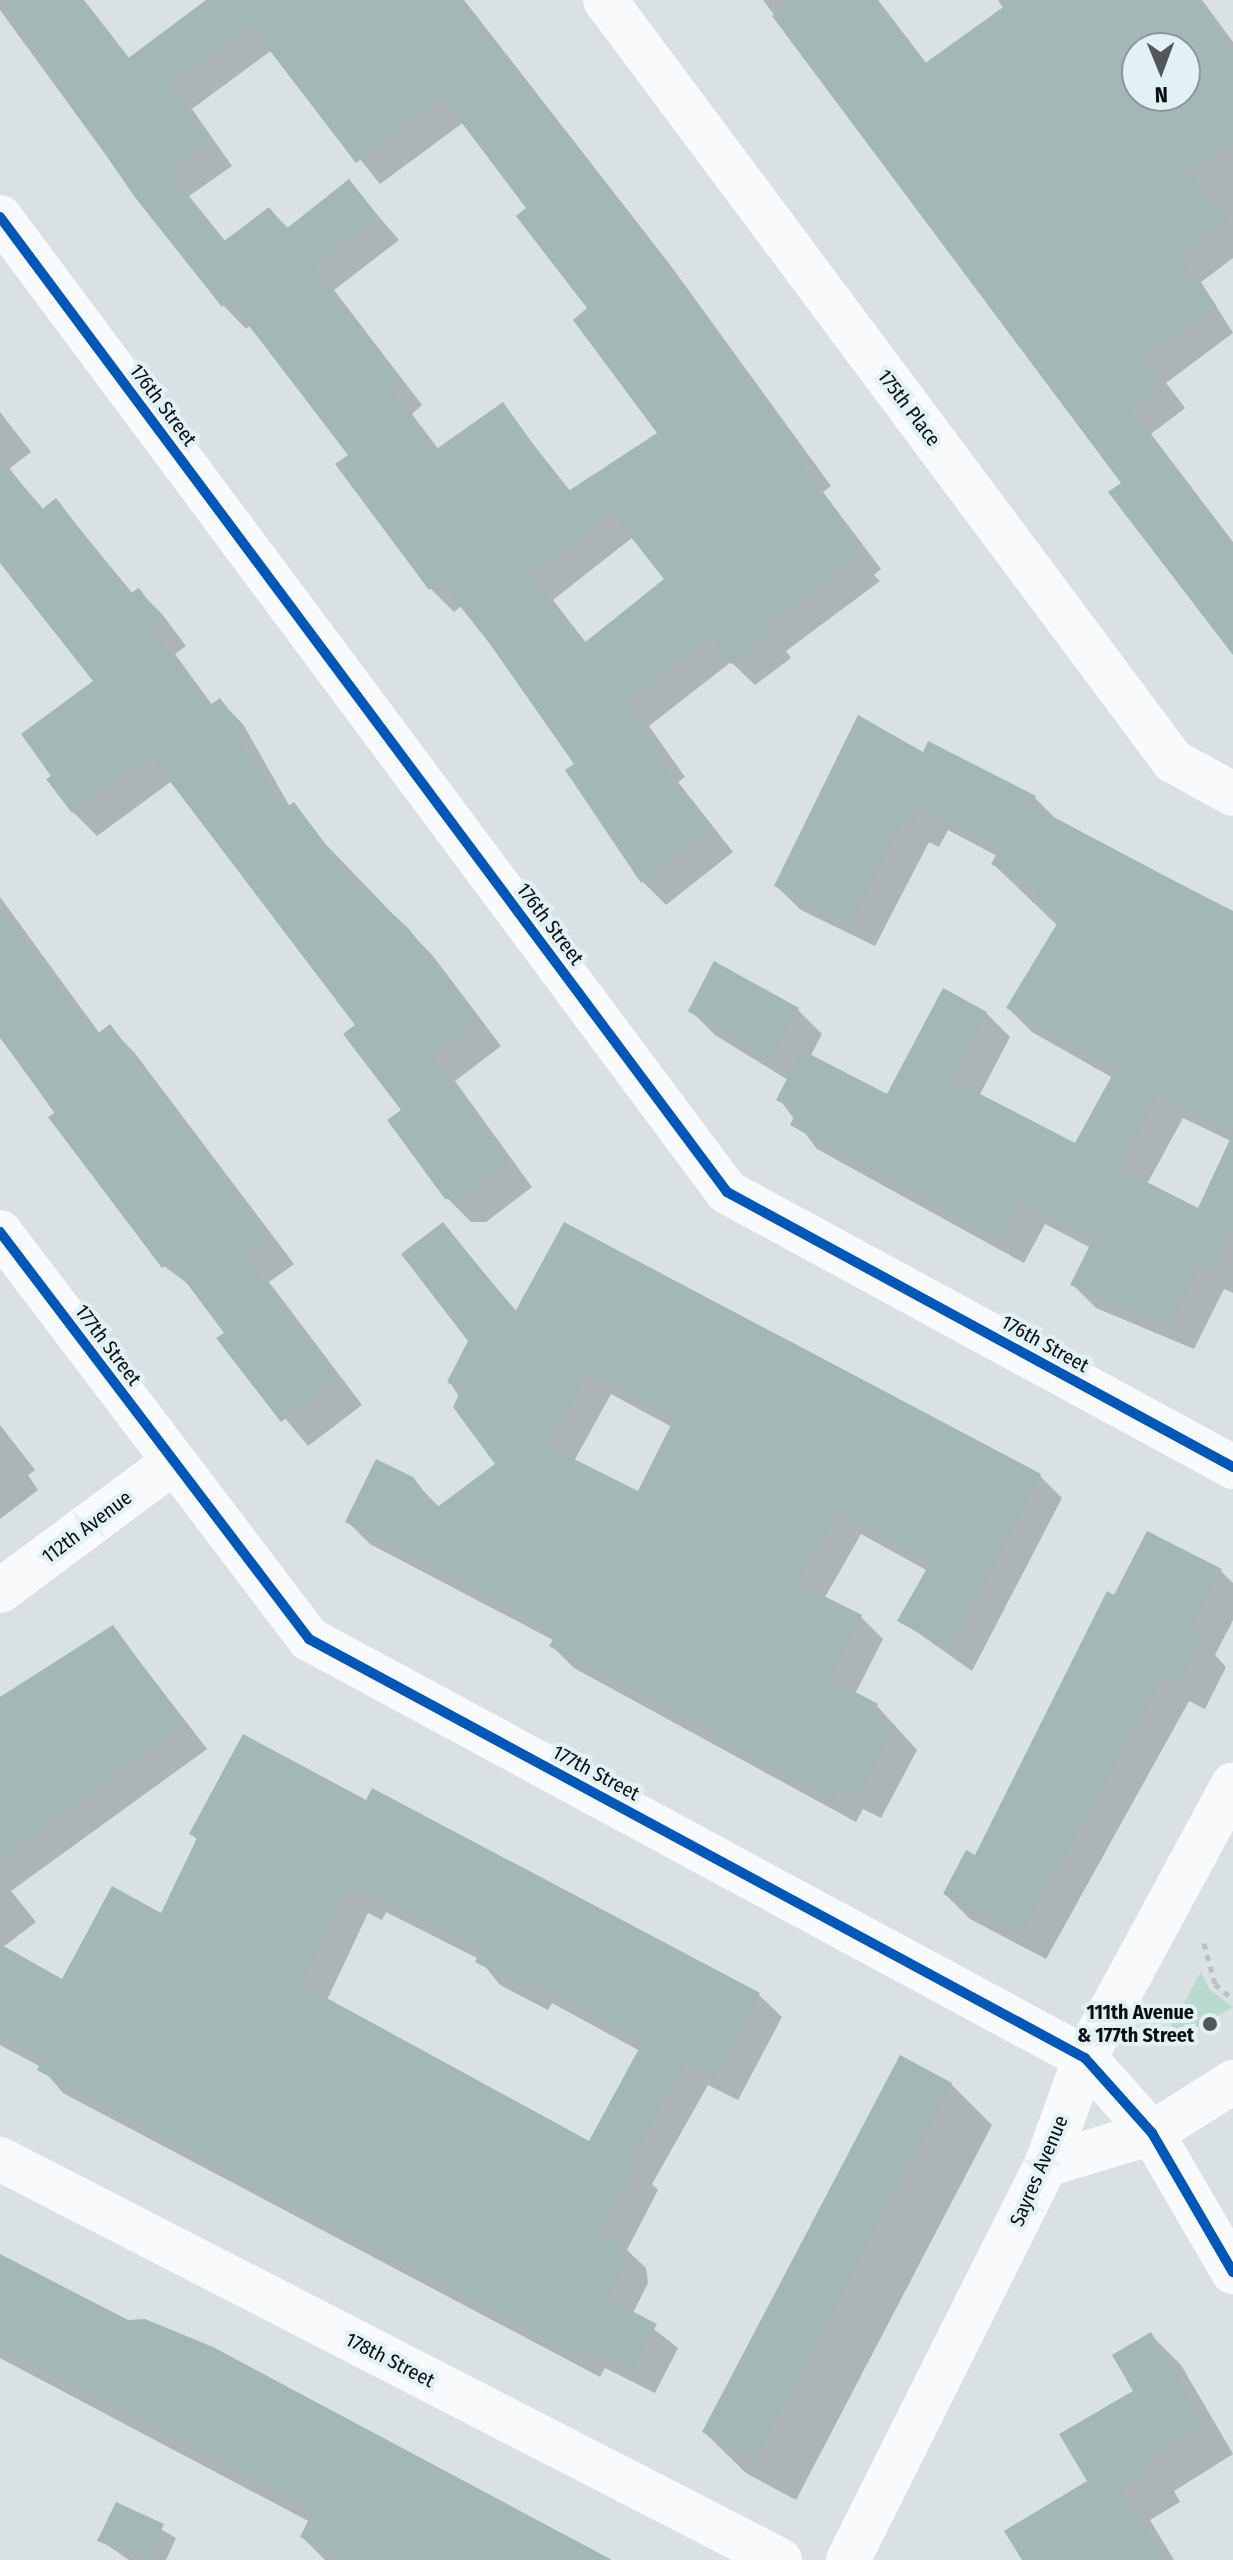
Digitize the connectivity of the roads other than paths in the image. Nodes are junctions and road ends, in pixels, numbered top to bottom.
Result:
1 (605, 0) edge
2 (0, 217) edge
3 (1233, 794) edge
4 (0, 1232) edge
5 (174, 1462) junction
6 (1233, 1467) edge
7 (0, 1591) edge
8 (1233, 1784) edge
9 (1085, 2058) junction
10 (1233, 2082) edge
11 (1152, 2133) junction
12 (0, 2159) edge
13 (1046, 2165) junction
14 (1233, 2272) edge
15 (780, 2560) edge
16 (848, 2560) edge

1 - 3 street, 175th Place
2 - 6 street, 176th Street
4 - 5 street, 177th Street
5 - 7 street, 112th Avenue
5 - 9 street, 177th Street
8 - 9 street, Sayres Avenue
9 - 11 street, 177th Street
9 - 13 street, Sayres Avenue
10 - 11 street
11 - 13 street
11 - 14 street, 177th Street
12 - 15 street, 178th Street
13 - 16 street, Sayres Avenue

